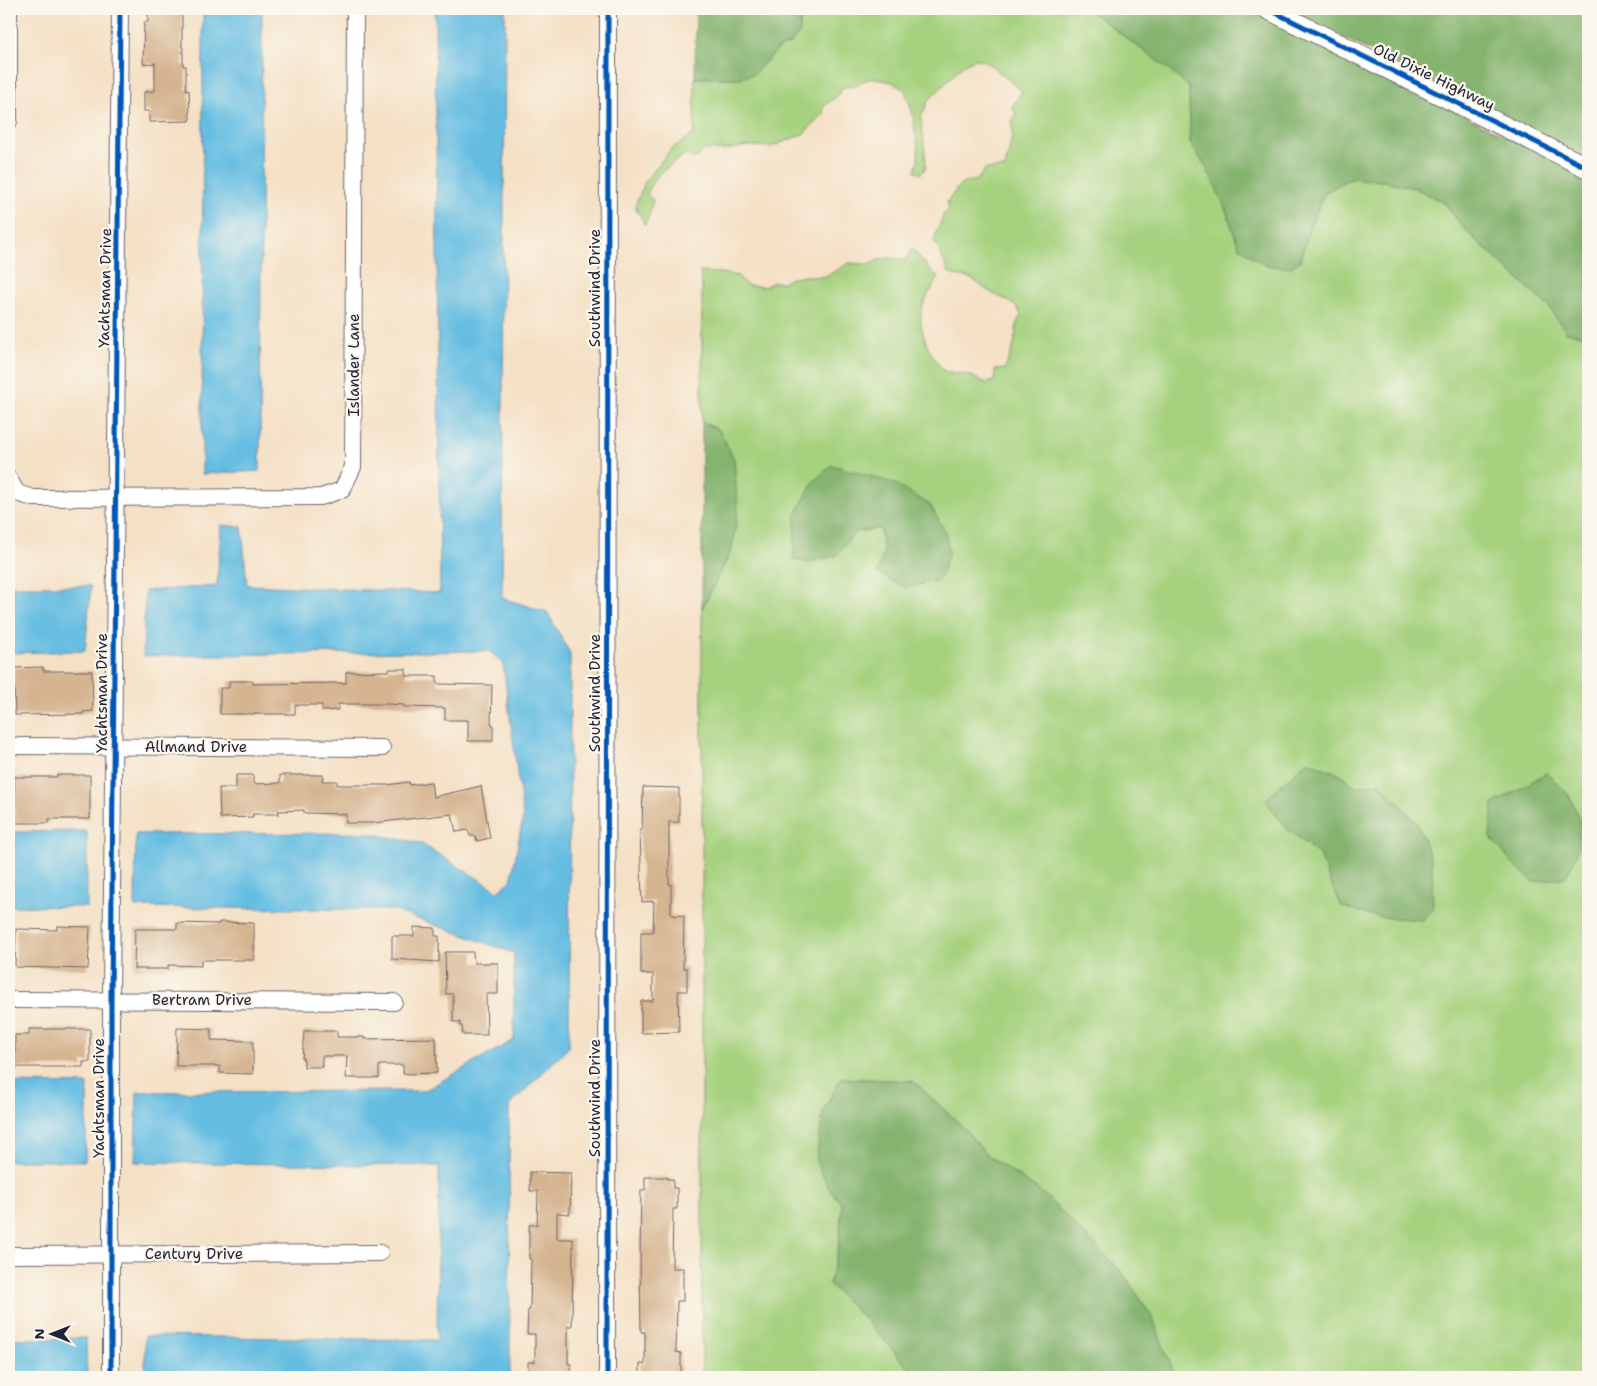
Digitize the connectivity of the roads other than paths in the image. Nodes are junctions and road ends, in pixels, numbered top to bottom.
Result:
1 (9, 9) edge
2 (120, 9) edge
3 (355, 9) edge
4 (608, 9) edge
5 (1268, 9) edge
6 (9, 121) edge
7 (1588, 168) edge
8 (9, 479) edge
9 (115, 498) junction
10 (9, 746) edge
11 (114, 746) junction
12 (382, 748) dead end
13 (9, 1000) edge
14 (111, 1000) junction
15 (394, 1002) dead end
16 (380, 1253) dead end
17 (9, 1254) edge
18 (111, 1255) junction
19 (111, 1377) edge
20 (607, 1377) edge

1 - 6 street
2 - 9 street, Yachtsman Drive
3 - 9 street, Islander Lane
4 - 20 street, Southwind Drive
5 - 7 street, Old Dixie Highway
8 - 9 street, Islander Lane
9 - 11 street, Yachtsman Drive
10 - 11 street, Allmand Drive
11 - 12 street, Allmand Drive
11 - 14 street, Yachtsman Drive
13 - 14 street, Bertram Drive
14 - 15 street, Bertram Drive
14 - 18 street, Yachtsman Drive
16 - 18 street, Century Drive
17 - 18 street, Century Drive
18 - 19 street, Yachtsman Drive

